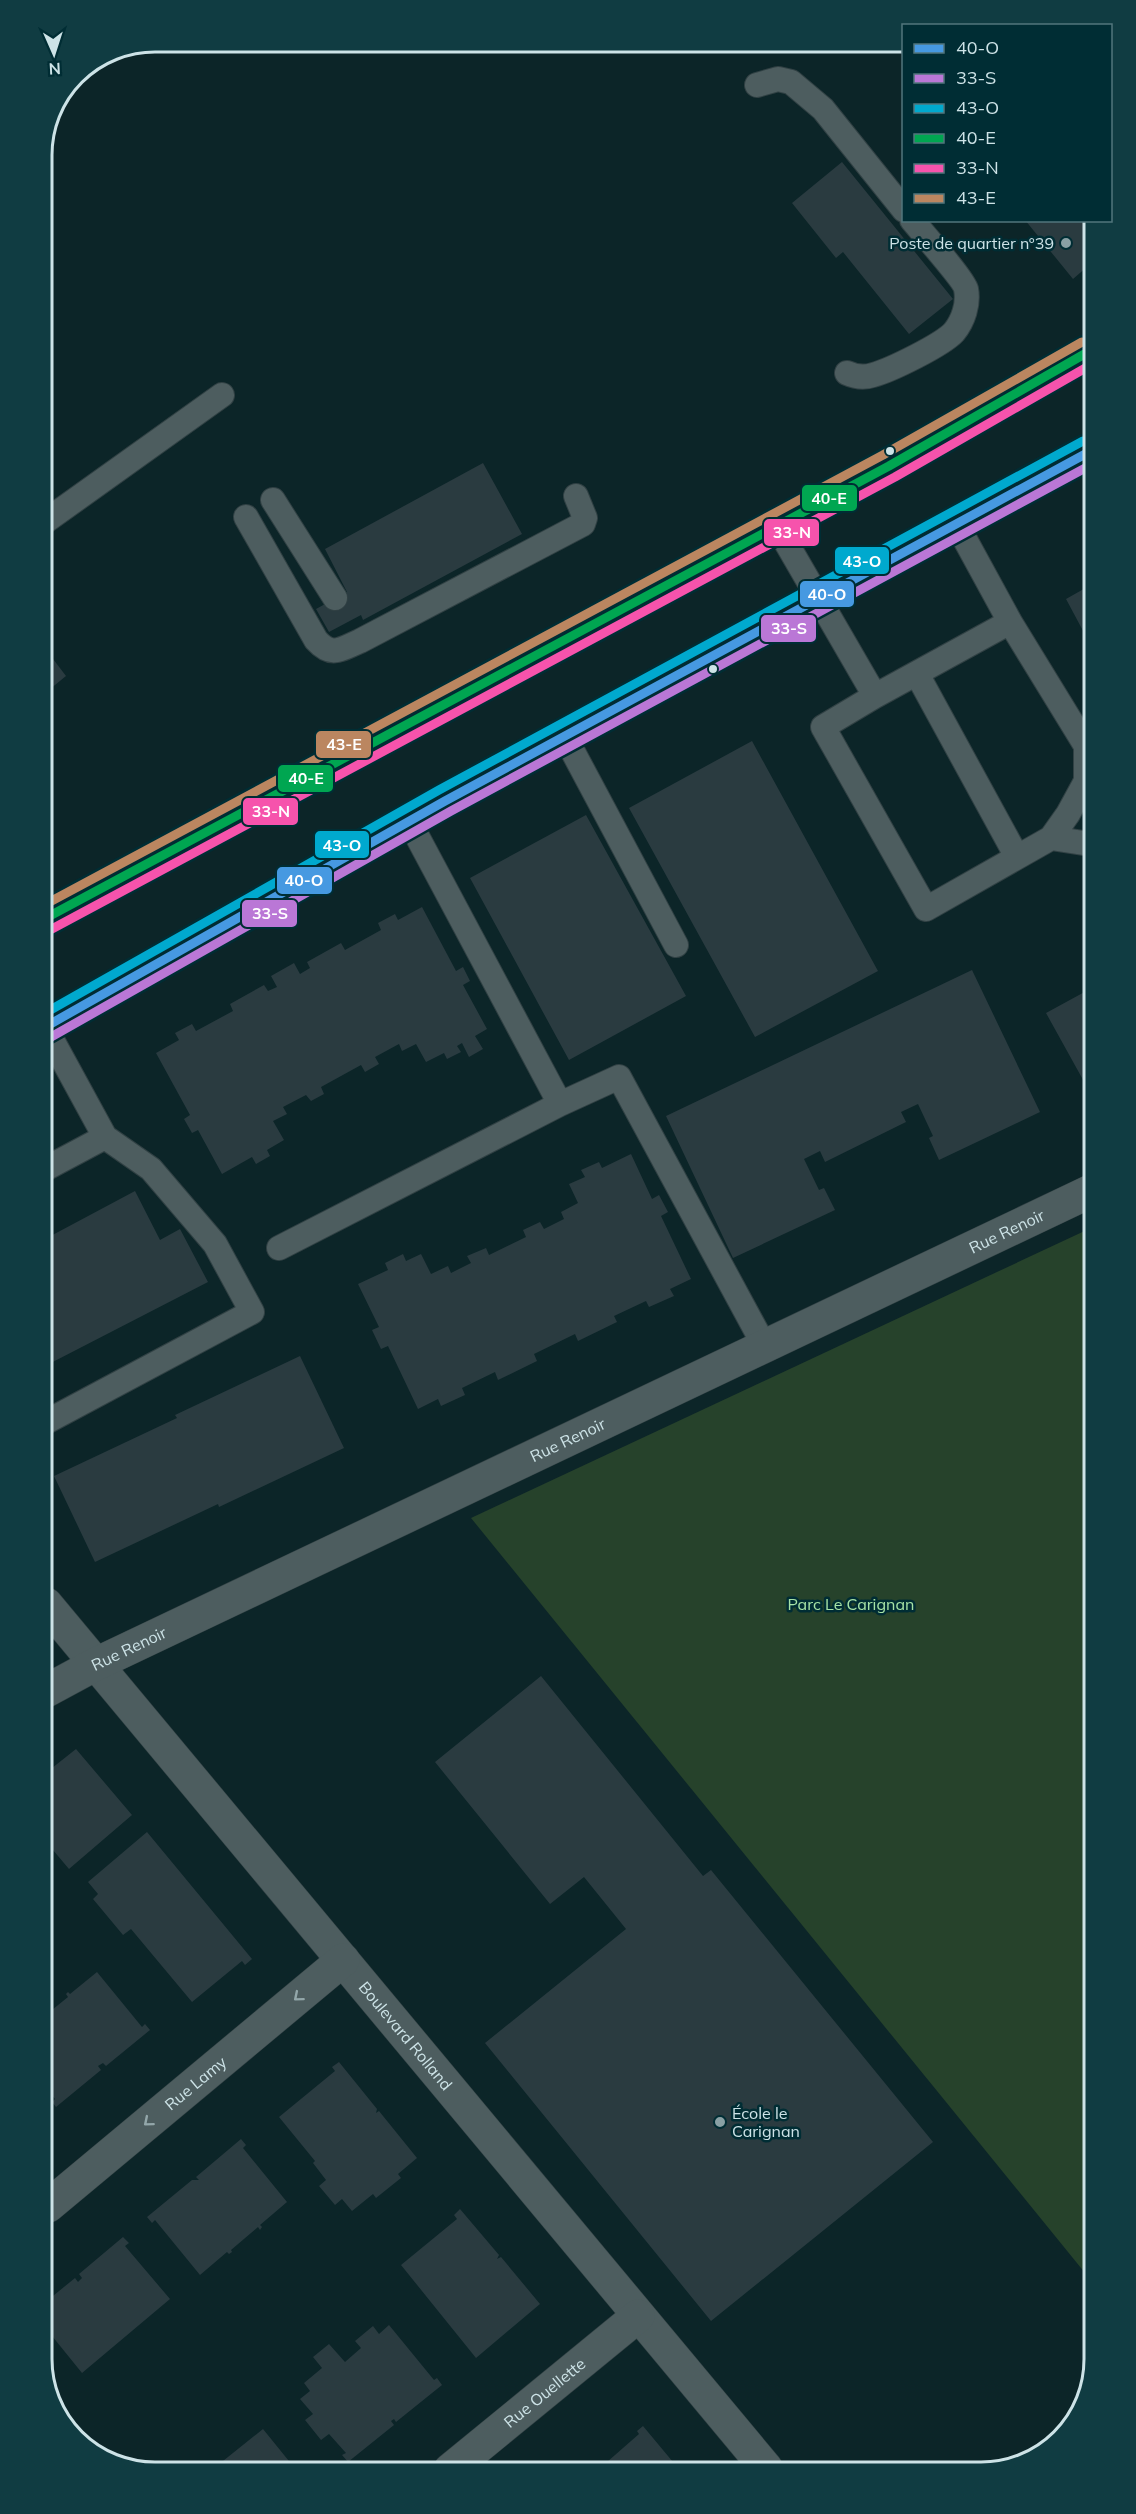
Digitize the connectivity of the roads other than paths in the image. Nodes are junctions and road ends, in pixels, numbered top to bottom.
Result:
1 (757, 85) dead end
2 (902, 209) edge
3 (914, 222) edge
4 (1084, 355) edge
5 (847, 373) dead end
6 (222, 395) dead end
7 (1084, 455) edge
8 (576, 496) dead end
9 (273, 500) dead end
10 (53, 516) edge
11 (246, 517) dead end
12 (956, 523) junction
13 (776, 525) junction
14 (819, 597) junction
15 (335, 598) dead end
16 (1010, 622) junction
17 (916, 674) junction
18 (875, 696) junction
19 (564, 735) junction
20 (1084, 743) edge
21 (1084, 785) edge
22 (409, 821) junction
23 (1051, 838) junction
24 (1084, 843) edge
25 (1017, 857) junction
26 (53, 914) edge
27 (676, 945) dead end
28 (53, 1023) edge
29 (53, 1041) edge
30 (560, 1104) junction
31 (105, 1137) junction
32 (53, 1165) edge
33 (1084, 1194) edge
34 (279, 1248) dead end
35 (765, 1347) junction
36 (52, 1419) edge
37 (52, 1612) edge
38 (96, 1664) junction
39 (52, 1688) edge
40 (343, 1960) junction
41 (52, 2203) edge
42 (638, 2316) junction
43 (461, 2461) edge
44 (761, 2462) edge

1 - 2 lane
3 - 5 lane
4 - 13 main road
6 - 10 lane
7 - 12 main road
8 - 11 lane
9 - 15 lane
12 - 14 main road
12 - 16 lane
13 - 14 lane
13 - 26 main road
14 - 18 lane
14 - 19 main road
16 - 17 lane
16 - 20 lane
17 - 18 lane
17 - 25 lane
18 - 25 lane
19 - 22 main road
19 - 27 lane
21 - 23 lane
22 - 28 main road
22 - 30 lane
23 - 24 lane
23 - 25 lane
29 - 31 lane
30 - 34 lane
30 - 35 lane
31 - 32 lane
31 - 36 lane
33 - 35 street, Rue Renoir
35 - 38 street, Rue Renoir
37 - 38 street, Boulevard Rolland
38 - 39 street, Rue Renoir
38 - 40 street, Boulevard Rolland
40 -> 41 street, Rue Lamy
40 - 42 street, Boulevard Rolland
42 - 43 street, Rue Ouellette
42 - 44 street, Boulevard Rolland

